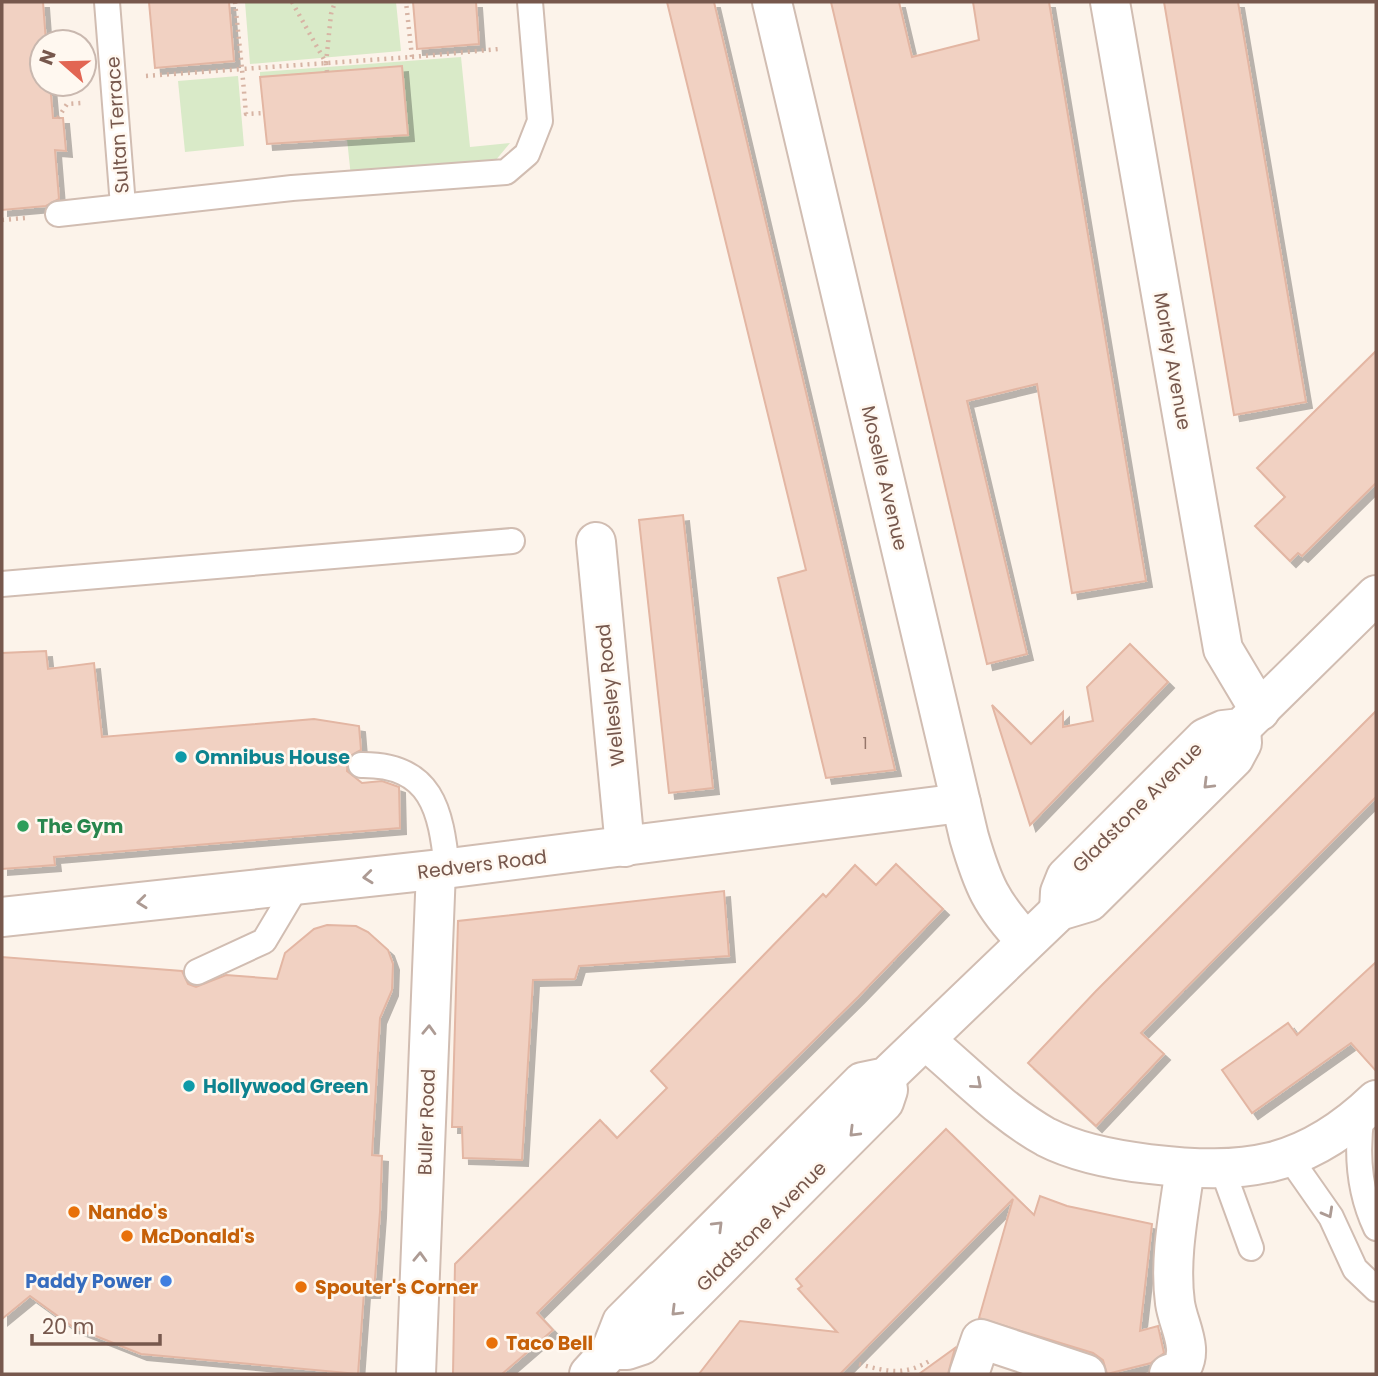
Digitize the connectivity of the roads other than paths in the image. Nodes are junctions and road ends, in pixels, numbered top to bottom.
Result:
1 (107, 2) edge
2 (530, 2) edge
3 (772, 2) edge
4 (1110, 2) edge
5 (123, 206) junction
6 (58, 214) dead end
7 (512, 541) dead end
8 (596, 542) dead end
9 (2, 584) edge
10 (1376, 596) edge
11 (1250, 720) junction
12 (361, 765) dead end
13 (961, 803) junction
14 (625, 847) junction
15 (441, 869) junction
16 (299, 884) junction
17 (2, 917) edge
18 (1026, 941) junction
19 (197, 972) dead end
20 (925, 1040) junction
21 (1369, 1107) edge
22 (1289, 1157) junction
23 (1185, 1168) junction
24 (1223, 1171) junction
25 (1376, 1228) edge
26 (1251, 1248) dead end
27 (1376, 1289) edge
28 (600, 1362) edge
29 (416, 1374) edge
30 (968, 1374) edge
31 (1086, 1374) edge
32 (1169, 1374) edge

1 - 5 lane, Sultan Terrace
2 - 5 lane
3 - 13 street, Moselle Avenue
4 - 11 street, Morley Avenue
5 - 6 lane
7 - 9 lane
8 - 14 street, Wellesley Road
10 - 11 street, Gladstone Avenue
11 - 18 street, Gladstone Avenue
12 - 15 lane
13 - 14 street, Redvers Road
13 - 18 street, Moselle Avenue
14 - 15 street, Redvers Road
15 -> 16 street, Redvers Road
29 -> 15 street, Buller Road
16 -> 17 street, Redvers Road
16 - 19 lane
18 - 20 street, Gladstone Avenue
20 -> 23 street
20 - 28 street, Gladstone Avenue
21 - 22 street
21 - 25 lane
22 - 24 street
22 -> 27 lane
23 - 24 street
23 - 32 street
24 - 26 lane
30 - 31 street

